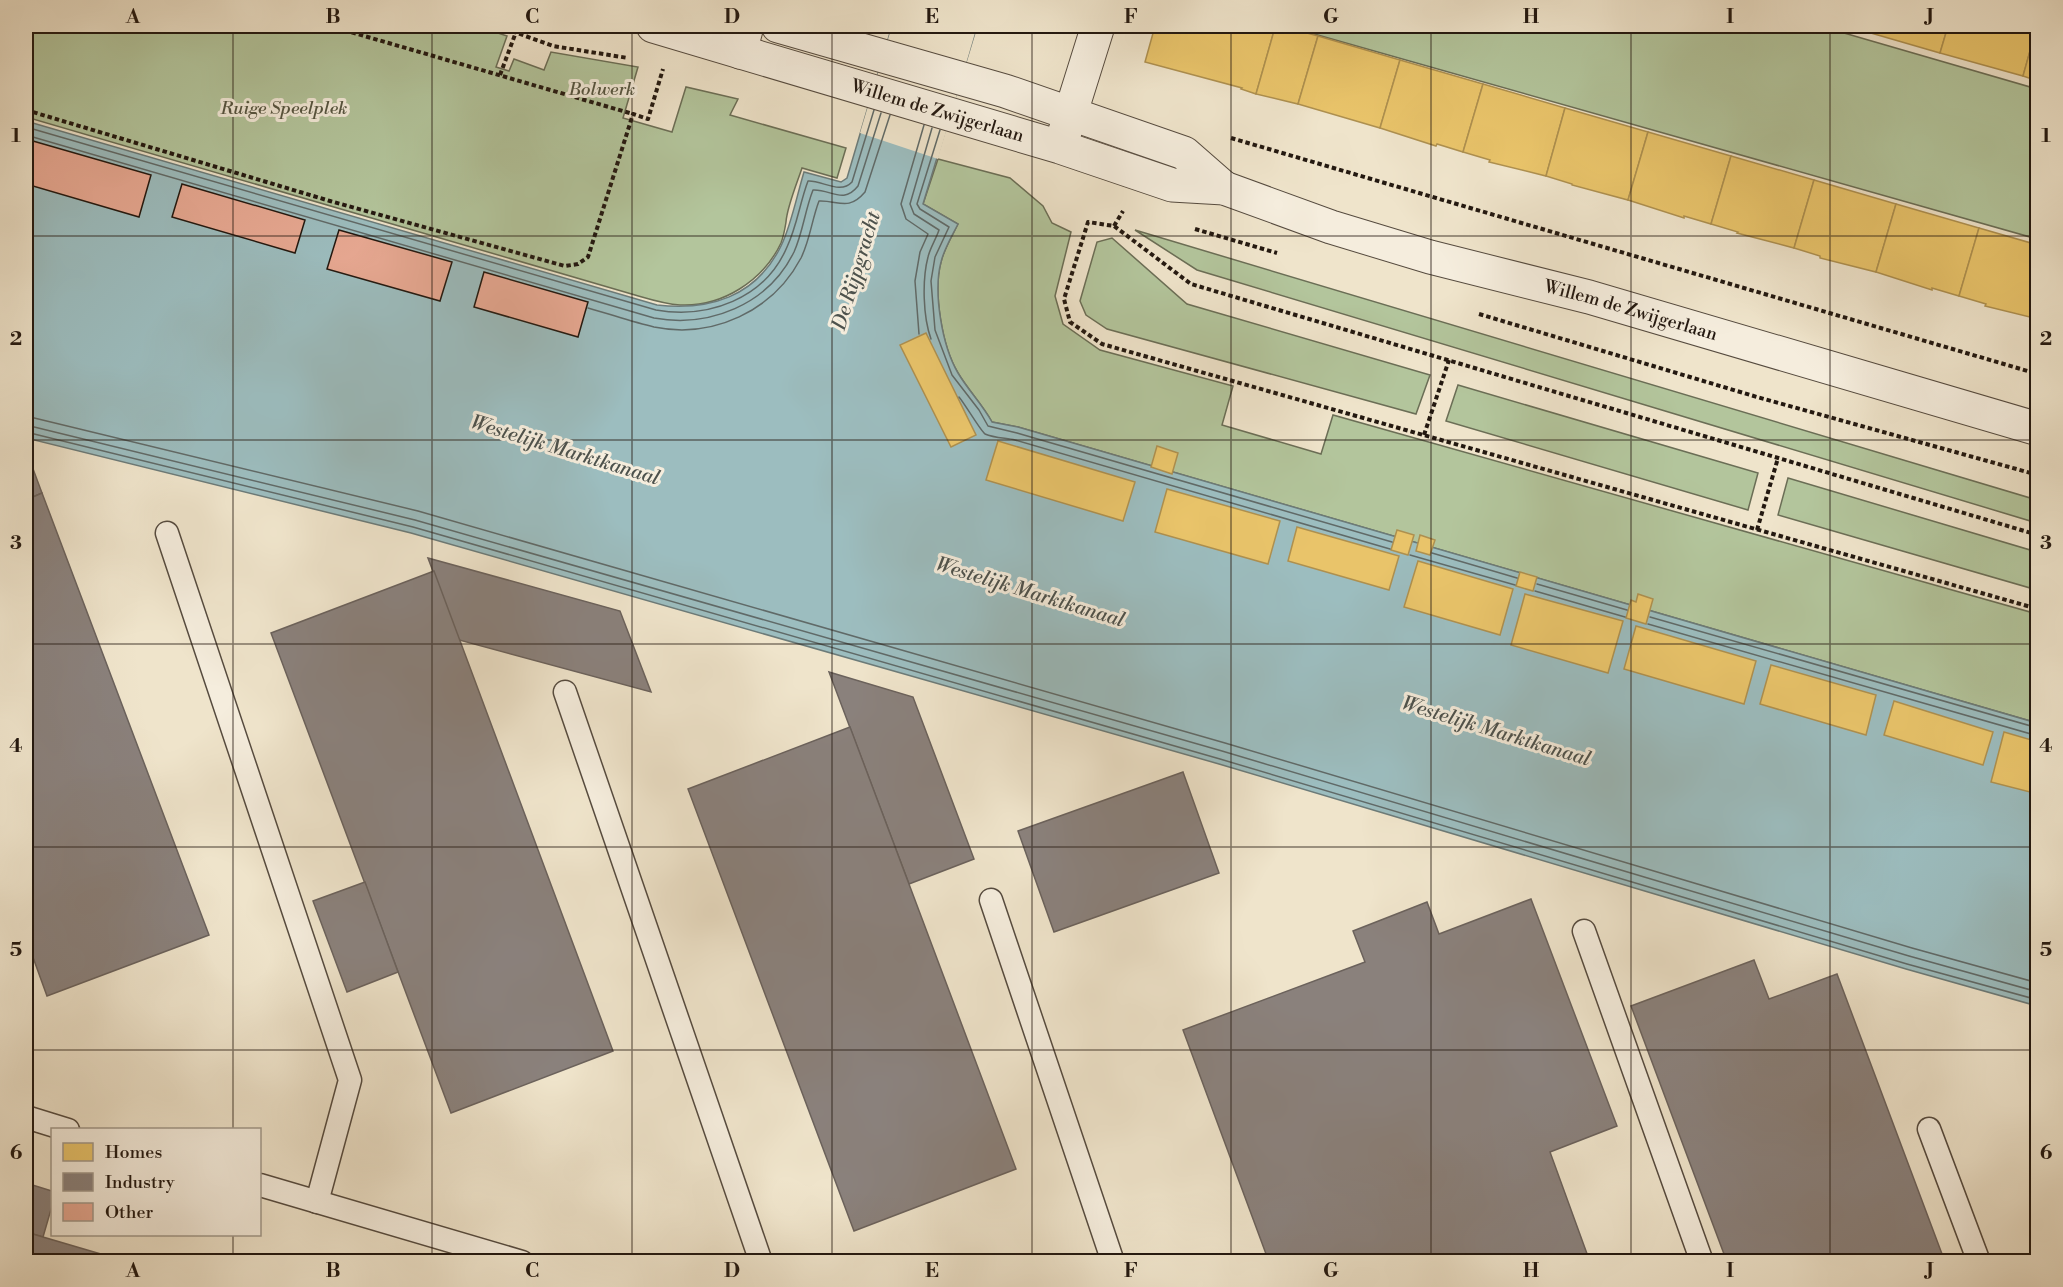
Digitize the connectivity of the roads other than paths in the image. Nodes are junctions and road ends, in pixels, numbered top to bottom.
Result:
1 (778, 26) edge
2 (1098, 26) edge
3 (663, 29) edge
4 (744, 39) edge
5 (1071, 113) junction
6 (1060, 147) junction
7 (1224, 188) junction
8 (2037, 429) edge
9 (167, 533) dead end
10 (565, 692) dead end
11 (991, 900) dead end
12 (1584, 931) dead end
13 (26, 1117) edge
14 (62, 1128) edge
15 (1929, 1129) dead end
16 (261, 1185) edge
17 (317, 1202) junction
18 (522, 1262) edge
19 (761, 1262) edge
20 (1113, 1262) edge
21 (1702, 1262) edge
22 (1979, 1262) edge

1 - 5 street, Willem de Zwijgerlaan
2 - 5 street
3 - 4 street, Willem de Zwijgerlaan
4 - 6 street, Willem de Zwijgerlaan
5 - 6 street
5 - 7 street, Willem de Zwijgerlaan
6 - 7 street, Willem de Zwijgerlaan
7 - 8 street, Willem de Zwijgerlaan
9 - 17 lane
10 - 19 lane
11 - 20 lane
12 - 21 lane
13 - 14 lane
15 - 22 lane
16 - 17 lane
17 - 18 lane

